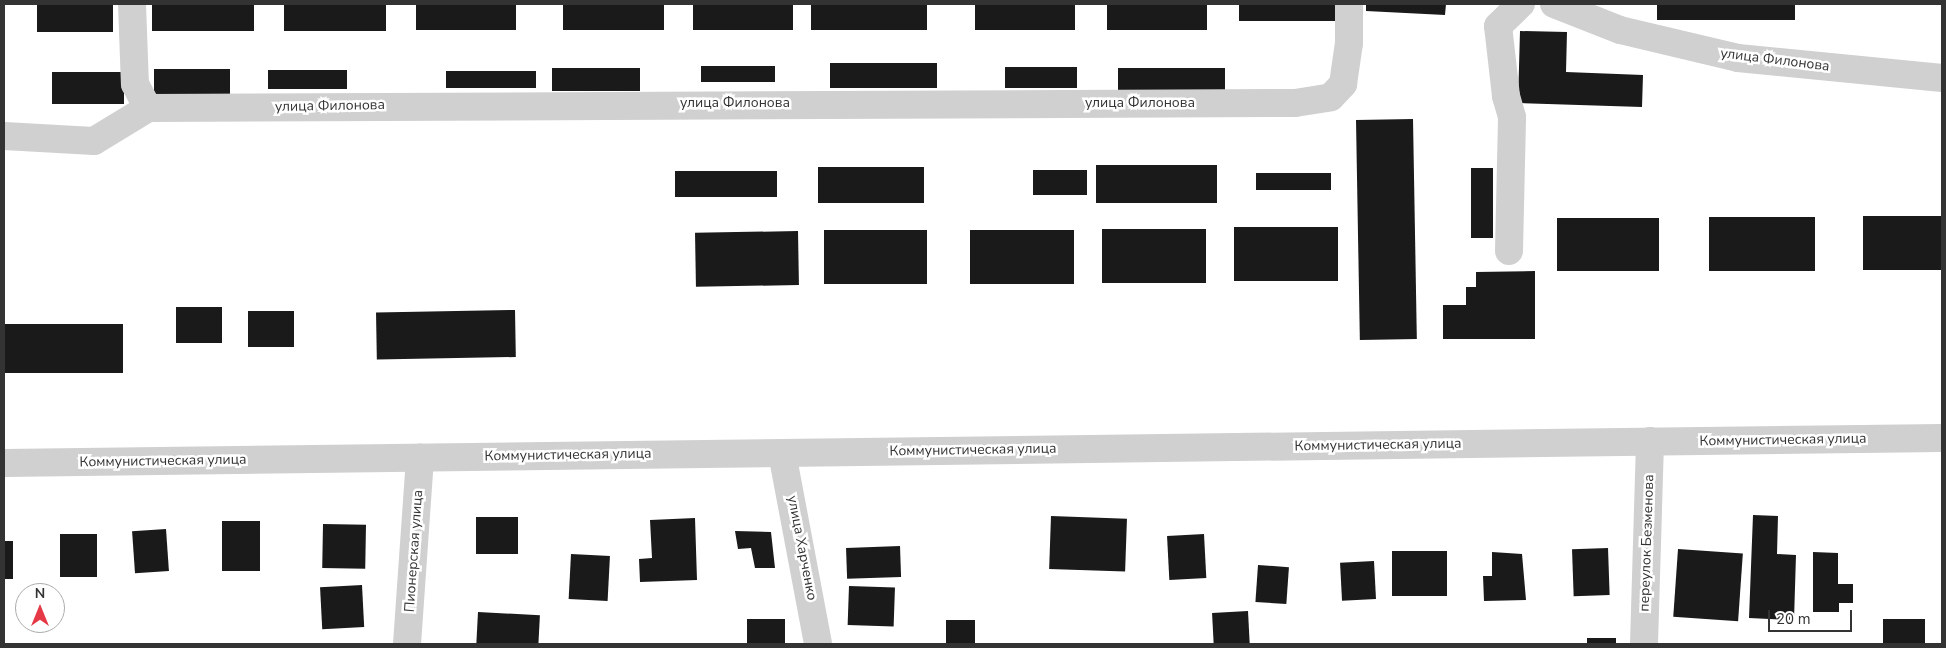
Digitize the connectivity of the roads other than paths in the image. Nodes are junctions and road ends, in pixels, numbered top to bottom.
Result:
1 (132, 4) edge
2 (1349, 4) edge
3 (1521, 4) edge
4 (1554, 4) edge
5 (1942, 78) edge
6 (148, 108) junction
7 (4, 136) edge
8 (1509, 250) dead end
9 (1942, 438) edge
10 (1650, 441) junction
11 (782, 453) junction
12 (420, 457) junction
13 (4, 463) edge
14 (408, 644) edge
15 (818, 644) edge
16 (1644, 644) edge

1 - 6 street
2 - 6 street, улица Филонова
3 - 8 street
4 - 5 street, улица Филонова
6 - 7 street
9 - 10 street, Коммунистическая улица
10 - 11 street, Коммунистическая улица
10 - 16 street, переулок Безменова
11 - 12 street, Коммунистическая улица
11 - 15 street, улица Харченко
12 - 13 street, Коммунистическая улица
12 - 14 street, Пионерская улица

